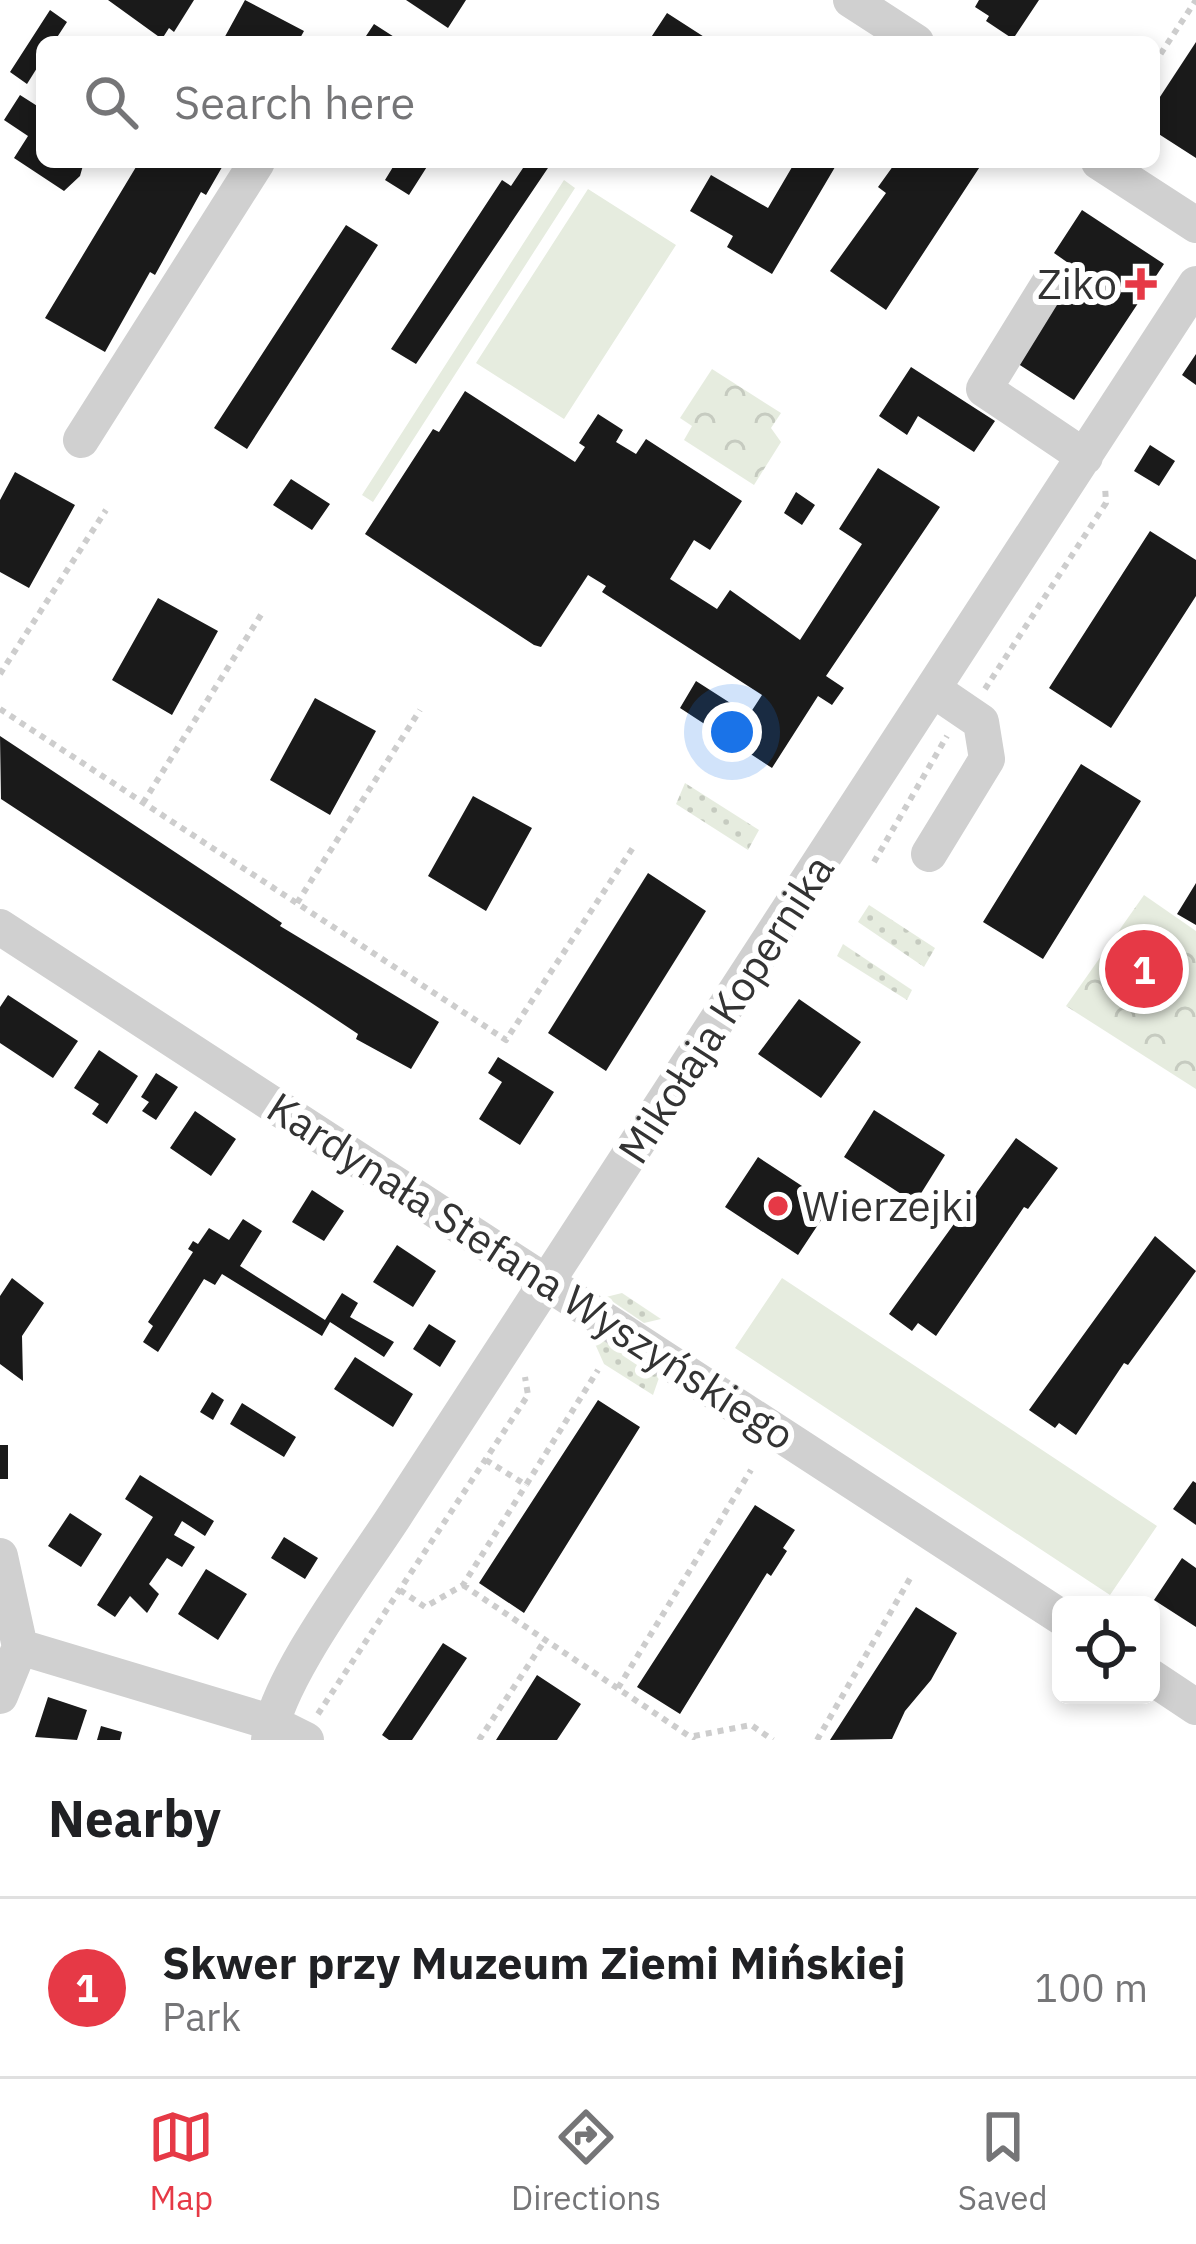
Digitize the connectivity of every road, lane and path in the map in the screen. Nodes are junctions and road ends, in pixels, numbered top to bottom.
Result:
1 (850, 0) edge
2 (1196, 0) edge
3 (907, 36) edge
4 (1160, 55) edge
5 (253, 168) edge
6 (1108, 168) edge
7 (1196, 225) edge
8 (1050, 282) dead end
9 (1196, 284) edge
10 (81, 440) dead end
11 (1095, 462) junction
12 (106, 510) dead end
13 (264, 610) dead end
14 (0, 674) edge
15 (934, 689) junction
16 (0, 709) edge
17 (420, 710) dead end
18 (968, 714) junction
19 (143, 803) junction
20 (634, 846) dead end
21 (929, 854) dead end
22 (874, 862) dead end
23 (297, 903) junction
24 (0, 927) edge
25 (548, 1280) junction
26 (522, 1364) dead end
27 (598, 1370) dead end
28 (486, 1460) junction
29 (751, 1470) dead end
30 (526, 1485) junction
31 (0, 1556) edge
32 (913, 1575) dead end
33 (463, 1585) junction
34 (400, 1590) junction
35 (1052, 1611) edge
36 (544, 1640) junction
37 (20, 1647) junction
38 (1160, 1683) edge
39 (618, 1688) junction
40 (0, 1696) edge
41 (1196, 1707) edge
42 (286, 1735) edge
43 (695, 1738) edge
44 (479, 1740) edge
45 (773, 1740) edge
46 (817, 1740) edge

1 - 3 street
2 - 4 path
5 - 10 street
6 - 7 street
8 - 11 street
9 - 11 street, Mikołaja Kopernika
11 - 15 street, Mikołaja Kopernika
11 - 18 path
12 - 14 path
13 - 19 path
15 - 18 street
15 - 25 street, Mikołaja Kopernika
16 - 19 path
17 - 23 path
18 - 21 street
18 - 22 path
19 - 23 path
20 - 23 path
24 - 25 street, Kardynała Stefana Wyszyńskiego
25 - 35 street, Kardynała Stefana Wyszyńskiego
25 - 42 street, Mikołaja Kopernika
26 - 28 path
27 - 30 path
28 - 30 path
28 - 34 path
29 - 39 path
30 - 33 path
31 - 37 street
32 - 46 path
33 - 34 path
33 - 36 path
34 - 42 path
36 - 39 path
36 - 44 path
37 - 40 street
37 - 42 street
38 - 41 street
39 - 43 path
43 - 45 path

